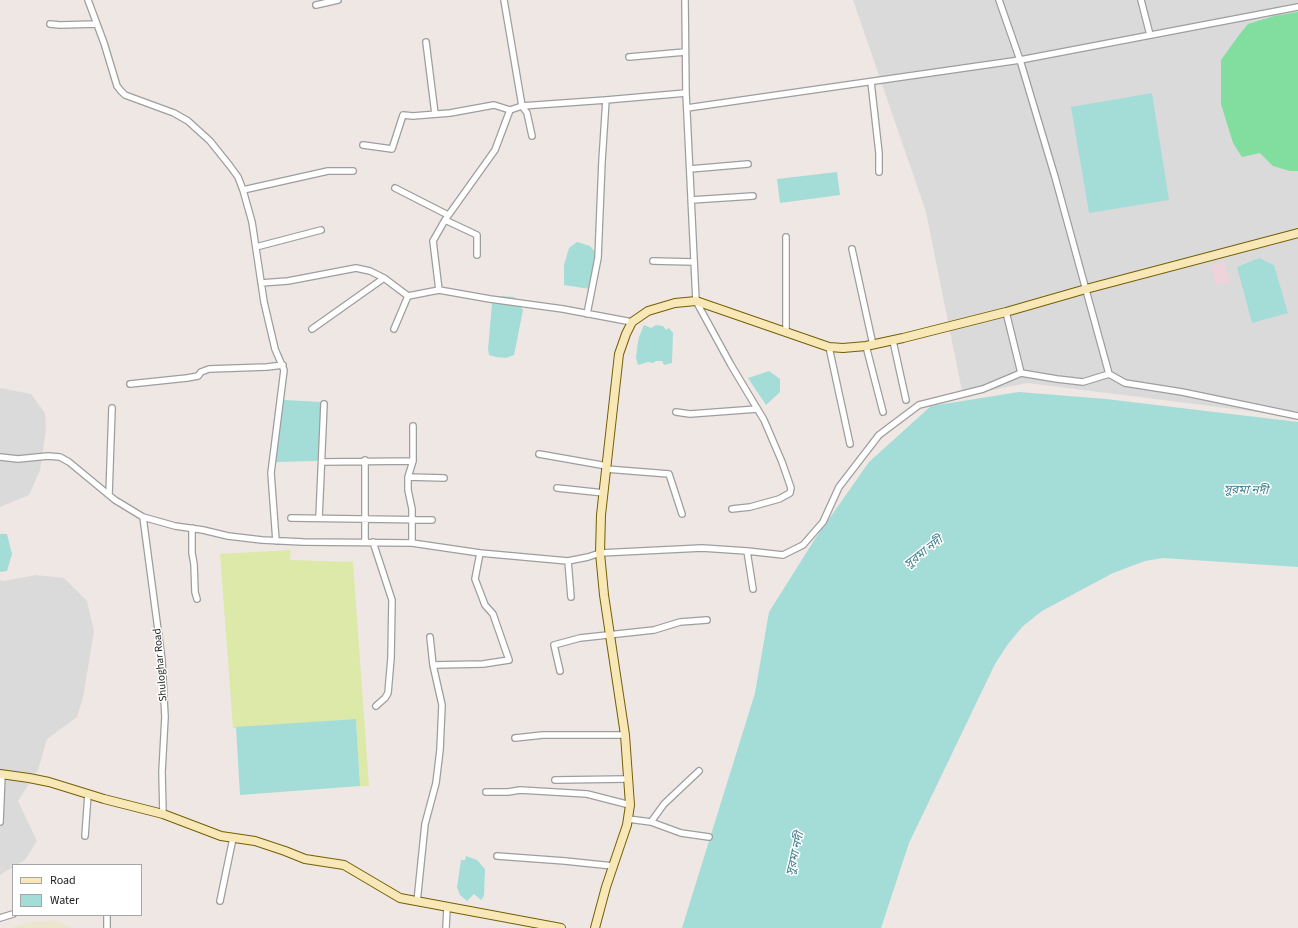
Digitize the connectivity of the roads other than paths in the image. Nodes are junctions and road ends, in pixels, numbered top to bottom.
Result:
1 (88, 0) edge
2 (338, 0) edge
3 (504, 0) edge
4 (684, 0) edge
5 (999, 0) edge
6 (1141, 0) edge
7 (316, 5) dead end
8 (1298, 7) edge
9 (50, 24) dead end
10 (97, 24) junction
11 (1150, 35) junction
12 (426, 42) dead end
13 (685, 52) junction
14 (630, 57) dead end
15 (1020, 60) junction
16 (871, 82) junction
17 (686, 93) junction
18 (606, 100) junction
19 (522, 106) junction
20 (687, 108) junction
21 (510, 110) junction
22 (436, 114) junction
23 (532, 136) dead end
24 (364, 145) dead end
25 (748, 164) dead end
26 (690, 169) junction
27 (353, 171) dead end
28 (879, 172) dead end
29 (395, 188) dead end
30 (243, 190) junction
31 (753, 196) dead end
32 (691, 200) junction
33 (446, 217) junction
34 (321, 230) dead end
35 (1298, 233) edge
36 (786, 237) dead end
37 (256, 247) junction
38 (852, 249) dead end
39 (477, 255) dead end
40 (653, 261) dead end
41 (694, 262) junction
42 (384, 278) junction
43 (261, 283) junction
44 (1086, 289) junction
45 (439, 290) junction
46 (408, 296) junction
47 (696, 301) junction
48 (1006, 312) junction
49 (587, 314) junction
50 (632, 322) junction
51 (312, 329) dead end
52 (394, 329) dead end
53 (786, 332) junction
54 (893, 341) junction
55 (829, 346) junction
56 (869, 346) junction
57 (283, 365) junction
58 (1022, 373) junction
59 (1109, 374) junction
60 (130, 384) dead end
61 (906, 400) dead end
62 (324, 404) dead end
63 (112, 408) dead end
64 (757, 409) junction
65 (676, 412) dead end
66 (883, 412) dead end
67 (1298, 416) edge
68 (413, 426) dead end
69 (850, 444) dead end
70 (539, 454) dead end
71 (0, 457) edge
72 (365, 460) junction
73 (413, 461) junction
74 (322, 462) junction
75 (606, 468) junction
76 (408, 477) junction
77 (444, 478) dead end
78 (557, 488) dead end
79 (604, 493) junction
80 (109, 495) junction
81 (732, 508) dead end
82 (682, 514) dead end
83 (143, 517) junction
84 (291, 518) dead end
85 (320, 518) junction
86 (364, 519) junction
87 (412, 520) junction
88 (432, 520) dead end
89 (192, 528) junction
90 (276, 541) junction
91 (365, 542) junction
92 (373, 542) junction
93 (412, 543) junction
94 (747, 551) junction
95 (480, 553) junction
96 (600, 553) junction
97 (568, 561) junction
98 (753, 589) dead end
99 (571, 597) dead end
100 (197, 599) dead end
101 (707, 620) dead end
102 (610, 634) junction
103 (430, 637) dead end
104 (433, 665) junction
105 (560, 670) dead end
106 (376, 706) dead end
107 (625, 735) junction
108 (515, 738) dead end
109 (699, 771) dead end
110 (1, 774) edge
111 (627, 779) junction
112 (554, 780) dead end
113 (486, 792) dead end
114 (88, 794) junction
115 (630, 805) junction
116 (163, 814) junction
117 (628, 819) junction
118 (0, 822) edge
119 (651, 822) junction
120 (85, 836) dead end
121 (709, 837) dead end
122 (233, 838) junction
123 (497, 856) dead end
124 (613, 866) junction
125 (220, 901) dead end
126 (417, 902) junction
127 (447, 908) junction
128 (12, 914) edge
129 (107, 916) edge
130 (0, 918) edge
131 (107, 928) edge
132 (446, 928) edge
133 (561, 928) edge
134 (595, 928) edge

1 - 10 street
2 - 7 street
3 - 19 street
4 - 13 street
5 - 15 street
6 - 11 street
8 - 11 street
9 - 10 street
10 - 30 street
11 - 15 street
12 - 22 street
13 - 14 street
13 - 17 street
15 - 16 street
15 - 44 street
16 - 20 street
16 - 28 street
17 - 18 street
17 - 20 street
18 - 19 street
18 - 49 street
19 - 21 street
19 - 23 street
20 - 26 street
21 - 22 street
21 - 33 street
22 - 24 street
25 - 26 street
26 - 32 street
27 - 30 street
29 - 33 street
30 - 37 street
31 - 32 street
32 - 41 street
33 - 39 street
33 - 45 street
34 - 37 street
35 - 44 main road
36 - 53 street
37 - 43 street
38 - 56 street
40 - 41 street
41 - 47 street
42 - 43 street
42 - 46 street
42 - 51 street
43 - 57 street
44 - 48 main road
44 - 59 street
45 - 46 street
45 - 49 street
46 - 52 street
47 - 50 main road
47 - 53 main road
47 - 64 street
48 - 54 main road
48 - 58 street
49 - 50 street
50 - 75 main road
53 - 55 main road
54 - 56 main road
54 - 61 street
55 - 56 main road
55 - 69 street
56 - 66 street
57 - 60 street
57 - 90 street
58 - 59 street
58 - 94 street
59 - 67 street
62 - 74 street
63 - 80 street
64 - 65 street
64 - 81 street
68 - 73 street
70 - 75 street
71 - 80 street
72 - 73 street
72 - 74 street
72 - 86 street
73 - 76 street
74 - 85 street
75 - 79 main road
75 - 82 street
76 - 77 street
76 - 87 street
78 - 79 street
79 - 96 main road
80 - 83 street
83 - 89 street
83 - 116 street, Shuloghar Road
84 - 85 street
85 - 86 street
86 - 87 street
86 - 91 street
87 - 88 street
87 - 93 street
89 - 90 street
89 - 100 street
90 - 91 street
91 - 92 street
92 - 93 street
92 - 106 street
93 - 95 street
94 - 96 street
94 - 98 street
95 - 97 street
95 - 104 street
96 - 97 street
96 - 102 main road
97 - 99 street
101 - 102 street
102 - 105 street
102 - 107 main road
103 - 104 street
104 - 126 street
107 - 108 street
107 - 111 main road
109 - 119 street
110 - 114 main road
110 - 118 street
111 - 112 street
111 - 115 main road
113 - 115 street
114 - 116 main road
114 - 120 street
115 - 117 main road
116 - 122 main road
117 - 119 street
117 - 124 main road
119 - 121 street
122 - 125 street
122 - 126 main road
123 - 124 street
124 - 134 main road
126 - 127 main road
127 - 132 street
127 - 133 main road
128 - 130 street
129 - 131 street

